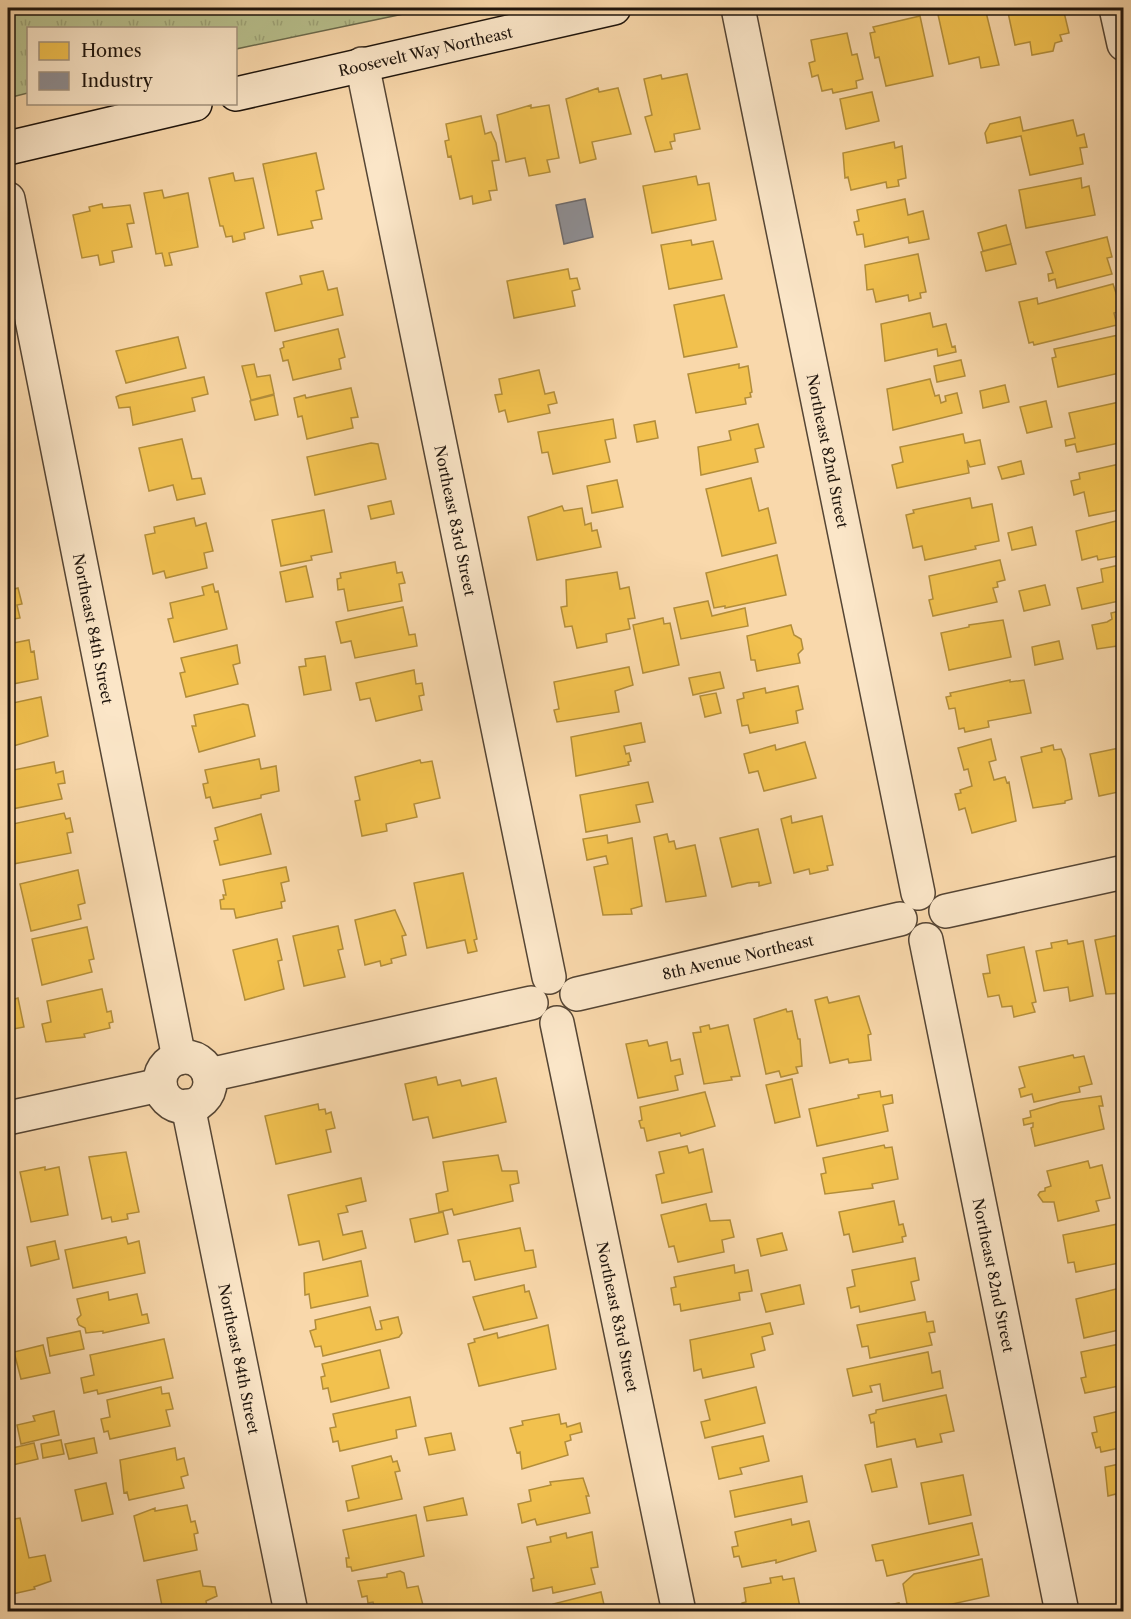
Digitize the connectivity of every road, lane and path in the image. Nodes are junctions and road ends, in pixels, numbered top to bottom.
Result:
1 (614, 8) edge
2 (738, 8) edge
3 (1116, 8) edge
4 (551, 14) edge
5 (1124, 44) edge
6 (362, 64) junction
7 (237, 94) edge
8 (191, 105) edge
9 (8, 148) edge
10 (8, 199) edge
11 (1124, 872) edge
12 (909, 906) junction
13 (946, 911) junction
14 (926, 940) junction
15 (549, 977) junction
16 (577, 994) junction
17 (531, 1004) junction
18 (557, 1023) junction
19 (179, 1058) junction
20 (209, 1076) junction
21 (160, 1085) junction
22 (188, 1106) junction
23 (8, 1118) edge
24 (291, 1611) edge
25 (679, 1611) edge
26 (1062, 1611) edge

1 - 4 street, Roosevelt Way Northeast
2 - 12 street, Northeast 82nd Street
3 - 5 street
4 - 6 street, Roosevelt Way Northeast
6 - 7 street, Roosevelt Way Northeast
6 - 15 street, Northeast 83rd Street
8 - 9 street
10 - 19 street, Northeast 84th Street
11 - 13 street
12 - 13 street
12 - 14 street
12 - 16 street, 8th Avenue Northeast
13 - 14 street
14 - 26 street, Northeast 82nd Street
15 - 16 street
15 - 17 street
16 - 18 street
17 - 18 street
17 - 20 street
18 - 25 street, Northeast 83rd Street
19 - 20 street
19 - 21 street
20 - 22 street
21 - 22 street
21 - 23 street
22 - 24 street, Northeast 84th Street

